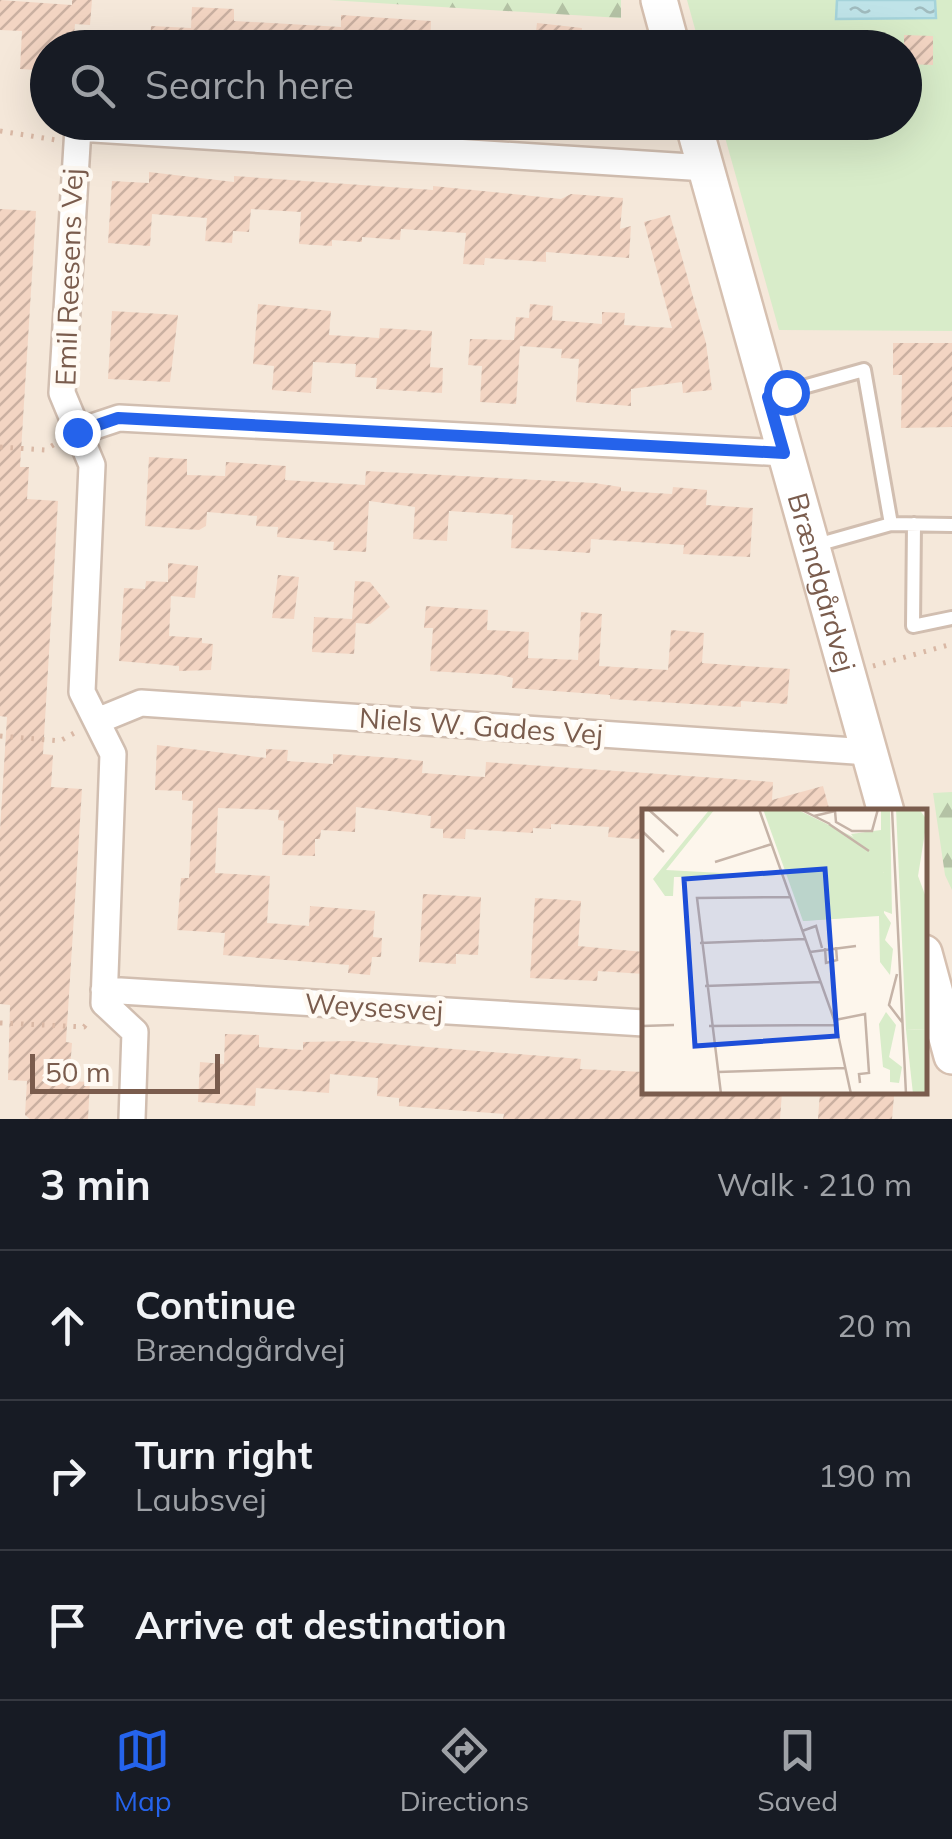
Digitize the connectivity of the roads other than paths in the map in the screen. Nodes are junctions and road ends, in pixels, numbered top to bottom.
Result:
1 (659, 0) edge
2 (667, 30) edge
3 (76, 140) edge
4 (171, 140) edge
5 (698, 140) edge
6 (706, 168) junction
7 (768, 397) junction
8 (77, 432) junction
9 (784, 453) junction
10 (892, 524) junction
11 (914, 524) junction
12 (952, 524) edge
13 (811, 547) junction
14 (952, 618) edge
15 (97, 721) junction
16 (869, 752) junction
17 (885, 809) edge
18 (927, 965) edge
19 (104, 997) junction
20 (642, 1023) edge
21 (944, 1032) edge
22 (132, 1119) edge

1 - 2 street
3 - 8 street, Emil Reesens Vej
4 - 6 street, Emil Reesens Vej
5 - 6 street, Brændgårdvej
6 - 7 street, Brændgårdvej
7 - 9 street, Brændgårdvej
7 - 10 lane
8 - 9 street
8 - 15 street, Emil Reesens Vej
9 - 13 street, Brændgårdvej
10 - 11 lane
10 - 13 lane
11 - 12 lane
11 - 14 lane
13 - 16 street, Brændgårdvej
15 - 16 street, Niels W. Gades Vej
15 - 19 street, Emil Reesens Vej
16 - 17 street, Brændgårdvej
18 - 21 street
19 - 20 street, Weysesvej
19 - 22 street

